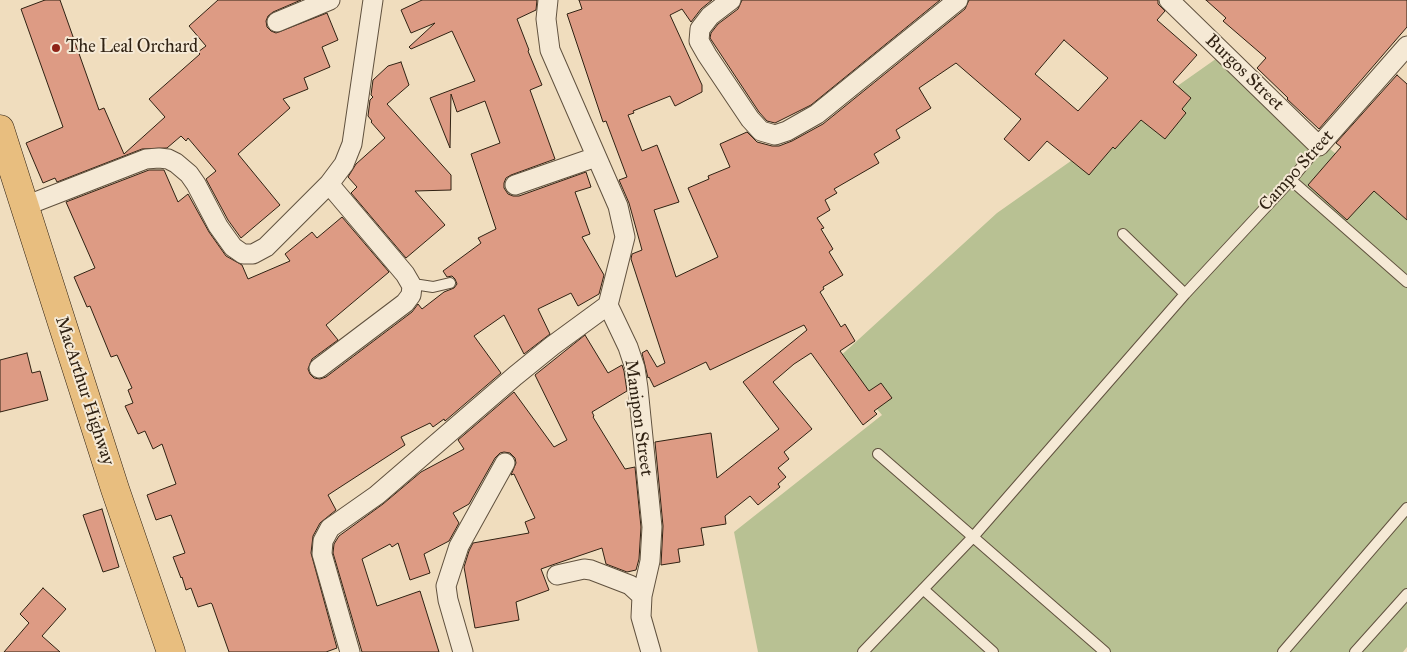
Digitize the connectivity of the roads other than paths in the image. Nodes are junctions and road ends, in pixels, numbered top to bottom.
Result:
1 (330, 0) edge
2 (373, 0) edge
3 (548, 0) edge
4 (731, 0) edge
5 (958, 0) edge
6 (1169, 0) edge
7 (277, 22) dead end
8 (1407, 46) edge
9 (0, 129) edge
10 (1319, 146) junction
11 (596, 157) junction
12 (1291, 180) junction
13 (329, 184) junction
14 (515, 185) dead end
15 (25, 206) junction
16 (1123, 234) dead end
17 (1407, 282) edge
18 (450, 283) dead end
19 (412, 286) junction
20 (1185, 294) junction
21 (608, 305) junction
22 (318, 368) dead end
23 (878, 454) dead end
24 (505, 463) dead end
25 (1407, 508) edge
26 (973, 537) junction
27 (557, 575) dead end
28 (923, 589) junction
29 (1407, 594) edge
30 (642, 596) junction
31 (866, 651) edge
32 (170, 652) edge
33 (350, 652) edge
34 (463, 652) edge
35 (651, 652) edge
36 (993, 652) edge
37 (1105, 652) edge
38 (1283, 652) edge
39 (1355, 652) edge

1 - 7 street
2 - 13 street
3 - 11 street
4 - 5 street
6 - 10 street, Burgos Street
8 - 10 street, Campo Street
9 - 15 highway, MacArthur Highway
10 - 12 lane, Campo Street
11 - 14 street
11 - 21 street
12 - 17 lane
12 - 20 lane, Campo Street
13 - 15 street
13 - 19 street
15 - 32 highway, MacArthur Highway
16 - 20 lane
18 - 19 lane
19 - 22 street
20 - 26 lane, Campo Street
21 - 30 street, Manipon Street
21 - 33 street
23 - 26 lane
24 - 34 street
25 - 38 lane
26 - 28 lane, Campo Street
26 - 37 lane
27 - 30 street
28 - 31 lane, Campo Street
28 - 36 lane
29 - 39 lane
30 - 35 street, Manipon Street

